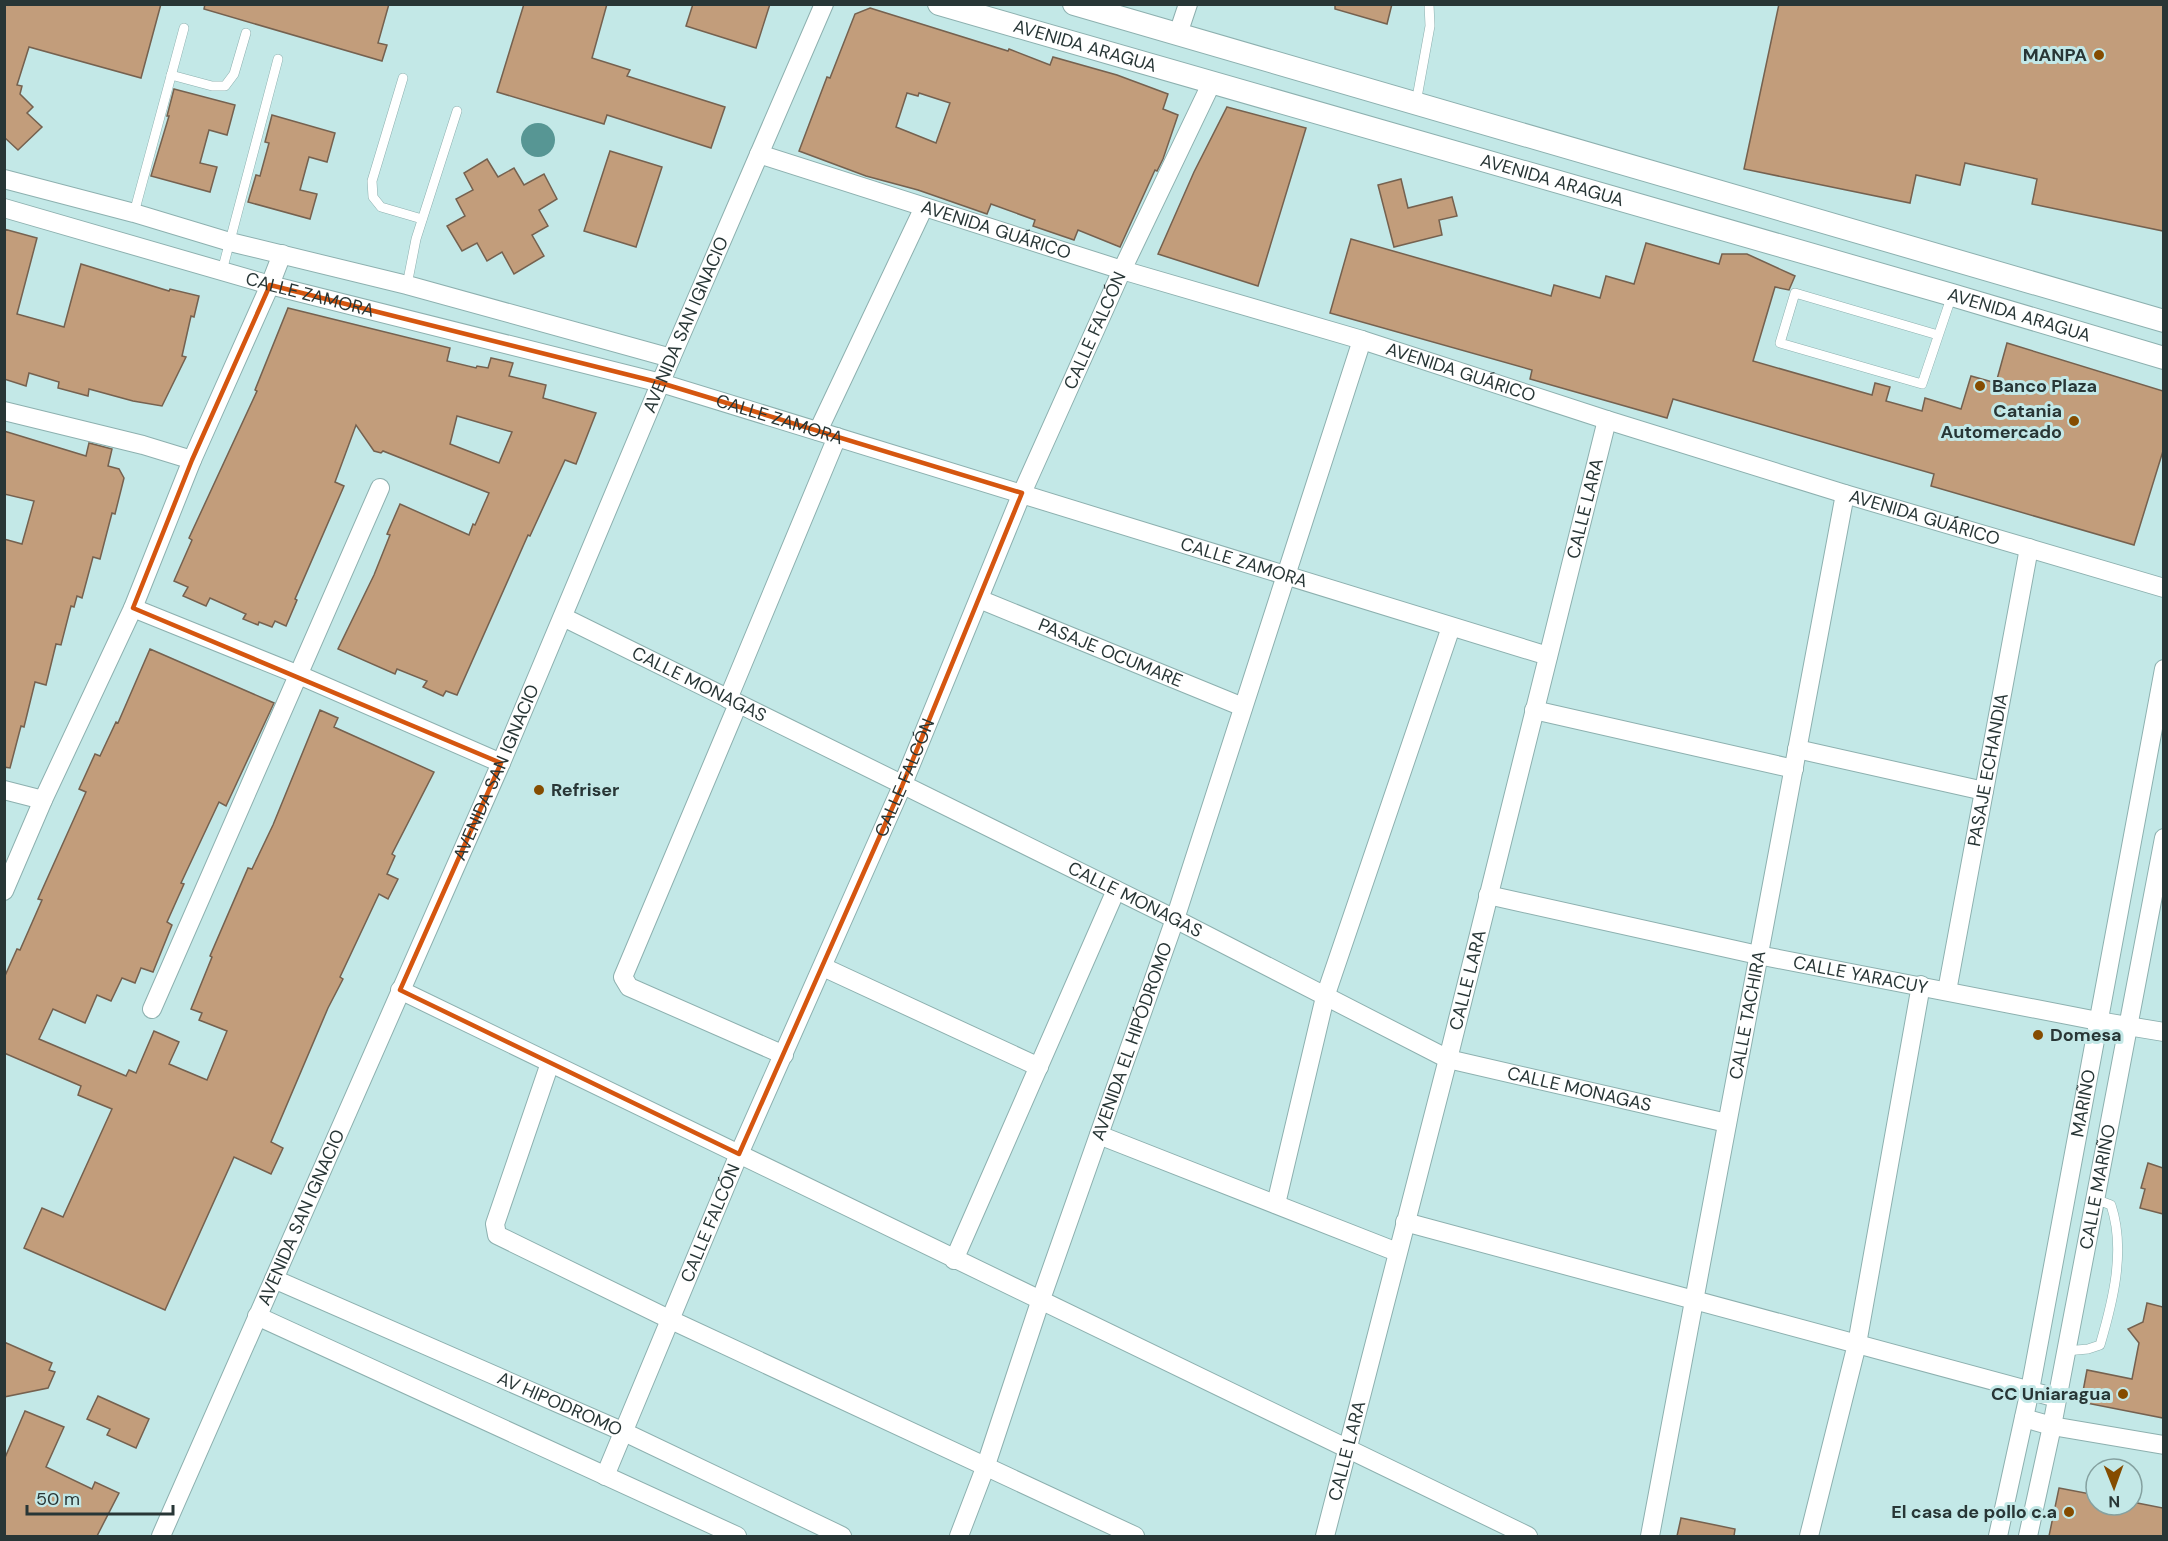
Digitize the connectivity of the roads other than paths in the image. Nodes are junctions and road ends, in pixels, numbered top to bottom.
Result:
1 (824, 4) edge
2 (939, 4) edge
3 (1074, 4) edge
4 (1188, 4) edge
5 (1429, 4) edge
6 (184, 28) dead end
7 (246, 33) dead end
8 (1178, 34) junction
9 (278, 59) dead end
10 (171, 75) junction
11 (403, 78) dead end
12 (1212, 82) junction
13 (1416, 103) junction
14 (457, 111) dead end
15 (759, 154) junction
16 (4, 179) edge
17 (924, 207) junction
18 (4, 208) edge
19 (134, 213) junction
20 (422, 219) junction
21 (230, 242) junction
22 (282, 254) junction
23 (1122, 270) junction
24 (222, 271) junction
25 (270, 285) junction
26 (407, 285) junction
27 (1952, 295) junction
28 (2163, 321) edge
29 (1938, 335) junction
30 (1362, 340) junction
31 (671, 358) junction
32 (2163, 358) edge
33 (661, 384) junction
34 (4, 411) edge
35 (1606, 420) junction
36 (818, 432) junction
37 (837, 437) junction
38 (192, 460) junction
39 (380, 488) dead end
40 (1022, 493) junction
41 (1845, 494) junction
42 (2029, 548) junction
43 (1286, 575) junction
44 (2163, 588) edge
45 (979, 599) junction
46 (133, 608) junction
47 (562, 617) junction
48 (1451, 627) junction
49 (1548, 656) junction
50 (2163, 669) edge
51 (299, 675) junction
52 (733, 701) junction
53 (1244, 707) junction
54 (1534, 710) junction
55 (1797, 749) junction
56 (501, 763) junction
57 (1794, 769) junction
58 (902, 786) junction
59 (4, 790) edge
60 (1984, 791) junction
61 (43, 800) junction
62 (2163, 838) edge
63 (1116, 890) junction
64 (4, 891) edge
65 (1488, 895) junction
66 (1175, 919) junction
67 (1758, 955) junction
68 (823, 967) junction
69 (1921, 985) junction
70 (400, 990) junction
71 (1947, 991) junction
72 (1325, 997) junction
73 (152, 1009) dead end
74 (2098, 1021) junction
75 (2128, 1026) junction
76 (2163, 1032) edge
77 (784, 1055) junction
78 (1448, 1059) junction
79 (549, 1063) junction
80 (1039, 1067) junction
81 (1727, 1123) junction
82 (1099, 1135) junction
83 (739, 1154) junction
84 (2095, 1199) junction
85 (1276, 1204) junction
86 (1405, 1222) junction
87 (1397, 1252) junction
88 (954, 1260) junction
89 (274, 1279) junction
90 (1693, 1301) junction
91 (1040, 1302) junction
92 (257, 1316) junction
93 (671, 1320) junction
94 (1857, 1344) junction
95 (2066, 1351) junction
96 (2030, 1390) junction
97 (2057, 1398) junction
98 (2024, 1418) junction
99 (2052, 1426) junction
100 (624, 1432) junction
101 (2163, 1445) edge
102 (1347, 1449) junction
103 (986, 1468) junction
104 (605, 1476) junction
105 (161, 1536) edge
106 (737, 1536) edge
107 (842, 1536) edge
108 (958, 1536) edge
109 (1135, 1536) edge
110 (1325, 1536) edge
111 (1528, 1536) edge
112 (1650, 1536) edge
113 (1809, 1536) edge
114 (1998, 1536) edge
115 (2028, 1536) edge

1 - 15 street, AVENIDA SAN IGNACIO
2 - 12 street, AVENIDA ARAGUA
3 - 8 street, AVENIDA ARAGUA
4 - 8 street
5 - 13 lane
6 - 10 lane
7 - 10 lane
8 - 13 street, AVENIDA ARAGUA
9 - 21 lane
10 - 19 lane
11 - 20 lane
12 - 23 street, CALLE FALCÓN
12 - 27 street, AVENIDA ARAGUA
13 - 28 street, AVENIDA ARAGUA
14 - 20 lane
15 - 17 street, AVENIDA GUÁRICO
15 - 31 street, AVENIDA SAN IGNACIO
16 - 19 street, CALLE ZAMORA
17 - 23 street, AVENIDA GUÁRICO
17 - 36 street
18 - 24 street, CALLE ZAMORA
19 - 21 street, CALLE ZAMORA
20 - 26 lane
21 - 22 street, CALLE ZAMORA
21 - 24 lane
22 - 25 street
22 - 26 street, CALLE ZAMORA
23 - 30 street, AVENIDA GUÁRICO
23 - 40 street, CALLE FALCÓN
24 - 25 street, CALLE ZAMORA
25 - 33 street, CALLE ZAMORA
25 - 38 street
26 - 31 street, CALLE ZAMORA
27 - 29 lane
27 - 32 street, AVENIDA ARAGUA
29 - 29 lane
30 - 35 street, AVENIDA GUÁRICO
30 - 43 street, AVENIDA EL HIPÓDROMO
31 - 33 street, AVENIDA SAN IGNACIO
33 - 36 street, CALLE ZAMORA
33 - 47 street, AVENIDA SAN IGNACIO
34 - 38 street
35 - 41 street, AVENIDA GUÁRICO
35 - 49 street, CALLE LARA
36 - 37 street, CALLE ZAMORA
37 - 40 street, CALLE ZAMORA
37 - 52 street
38 - 46 street
39 - 51 street
40 - 43 street, CALLE ZAMORA
40 - 45 street, CALLE FALCÓN
41 - 42 street, AVENIDA GUÁRICO
41 - 55 street, CALLE TACHIRA
42 - 44 street, AVENIDA GUÁRICO
42 - 60 street, PASAJE ECHANDIA
43 - 48 street, CALLE ZAMORA
43 - 53 street, AVENIDA EL HIPÓDROMO
45 - 53 street, PASAJE OCUMARE
45 - 58 street, CALLE FALCÓN
46 - 51 street
46 - 61 street
47 - 52 street, CALLE MONAGAS
47 - 56 street, AVENIDA SAN IGNACIO
48 - 49 street, CALLE ZAMORA
48 - 72 street
49 - 54 street, CALLE LARA
50 - 74 street, MARIÑO
51 - 56 street
51 - 73 street
52 - 58 street, CALLE MONAGAS
52 - 77 street
53 - 66 street, AVENIDA EL HIPÓDROMO
54 - 57 street
54 - 65 street, CALLE LARA
55 - 57 street, CALLE TACHIRA
55 - 60 street
56 - 70 street, AVENIDA SAN IGNACIO
57 - 67 street, CALLE TACHIRA
58 - 63 street, CALLE MONAGAS
58 - 68 street, CALLE FALCÓN
59 - 61 street
60 - 71 street, PASAJE ECHANDIA
61 - 64 street
62 - 75 street, CALLE MARIÑO
63 - 66 street, CALLE MONAGAS
63 - 80 street
65 - 67 street, CALLE YARACUY
65 - 78 street, CALLE LARA
66 - 72 street, CALLE MONAGAS
66 - 82 street, AVENIDA EL HIPÓDROMO
67 - 69 street, CALLE YARACUY
67 - 81 street, CALLE TACHIRA
68 - 77 street, CALLE FALCÓN
68 - 80 street
69 - 71 street, CALLE YARACUY
69 - 94 street
70 - 79 street
70 - 89 street, AVENIDA SAN IGNACIO
71 - 74 street, CALLE YARACUY
72 - 78 street, CALLE MONAGAS
72 - 85 street
74 - 75 street, CALLE YARACUY
74 - 96 street, MARIÑO
75 - 76 street, CALLE YARACUY
75 - 84 street, CALLE MARIÑO
77 - 83 street, CALLE FALCÓN
78 - 81 street, CALLE MONAGAS
78 - 86 street, CALLE LARA
79 - 83 street
79 - 93 street
80 - 88 street
81 - 90 street, CALLE TACHIRA
82 - 85 street
82 - 91 street, AVENIDA EL HIPÓDROMO
83 - 88 street
83 - 93 street, CALLE FALCÓN
84 - 95 street, CALLE MARIÑO
84 - 95 lane
85 - 87 street
86 - 87 street, CALLE LARA
86 - 90 street
87 - 102 street, CALLE LARA
88 - 91 street
89 - 92 street, AVENIDA SAN IGNACIO
89 - 100 street, AV HIPODROMO
90 - 94 street
90 - 112 street, CALLE TACHIRA
91 - 102 street
91 - 103 street, AVENIDA EL HIPÓDROMO
92 - 104 street
92 - 105 street, AVENIDA SAN IGNACIO
93 - 100 street, CALLE FALCÓN
93 - 103 street
94 - 96 street
94 - 113 street
95 - 97 street, CALLE MARIÑO
96 - 97 street
96 - 98 street, MARIÑO
97 - 99 street, CALLE MARIÑO
98 - 99 street
98 - 114 street, MARIÑO
99 - 101 street
99 - 115 street, CALLE MARIÑO
100 - 104 street, CALLE FALCÓN
100 - 107 street, AV HIPODROMO
102 - 110 street, CALLE LARA
102 - 111 street
103 - 108 street, AVENIDA EL HIPÓDROMO
103 - 109 street
104 - 106 street

